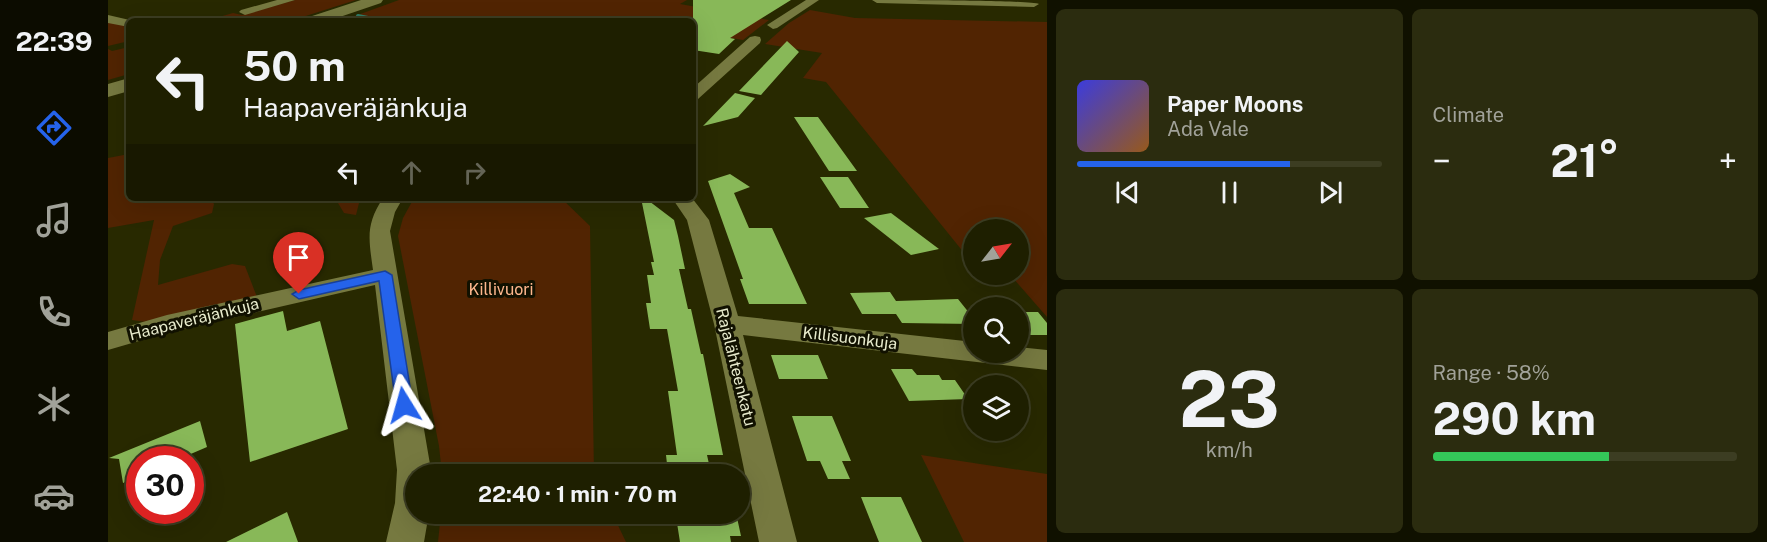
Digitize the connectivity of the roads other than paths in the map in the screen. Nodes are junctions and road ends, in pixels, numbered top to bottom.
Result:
1 (290, 0) edge
2 (376, 0) edge
3 (814, 0) edge
4 (877, 0) edge
5 (1035, 4) dead end
6 (244, 12) dead end
7 (321, 18) edge
8 (108, 19) edge
9 (126, 22) edge
10 (773, 25) dead end
11 (755, 40) dead end
12 (126, 85) edge
13 (108, 91) edge
14 (696, 93) edge
15 (391, 201) edge
16 (684, 201) edge
17 (385, 275) junction
18 (727, 324) junction
19 (108, 341) edge
20 (963, 351) edge
21 (1029, 358) edge
22 (1047, 360) edge
23 (405, 542) edge
24 (778, 542) edge

1 - 6 street
2 - 7 main road
3 - 10 street
4 - 5 street
8 - 9 street
11 - 14 street
12 - 13 main road
15 - 17 street
16 - 18 street, Rajalähteenkatu
17 - 19 street, Haapaveräjänkuja
17 - 23 street
18 - 20 street, Killisuonkuja
18 - 24 street, Rajalähteenkatu
21 - 22 street, Killisuonkuja

